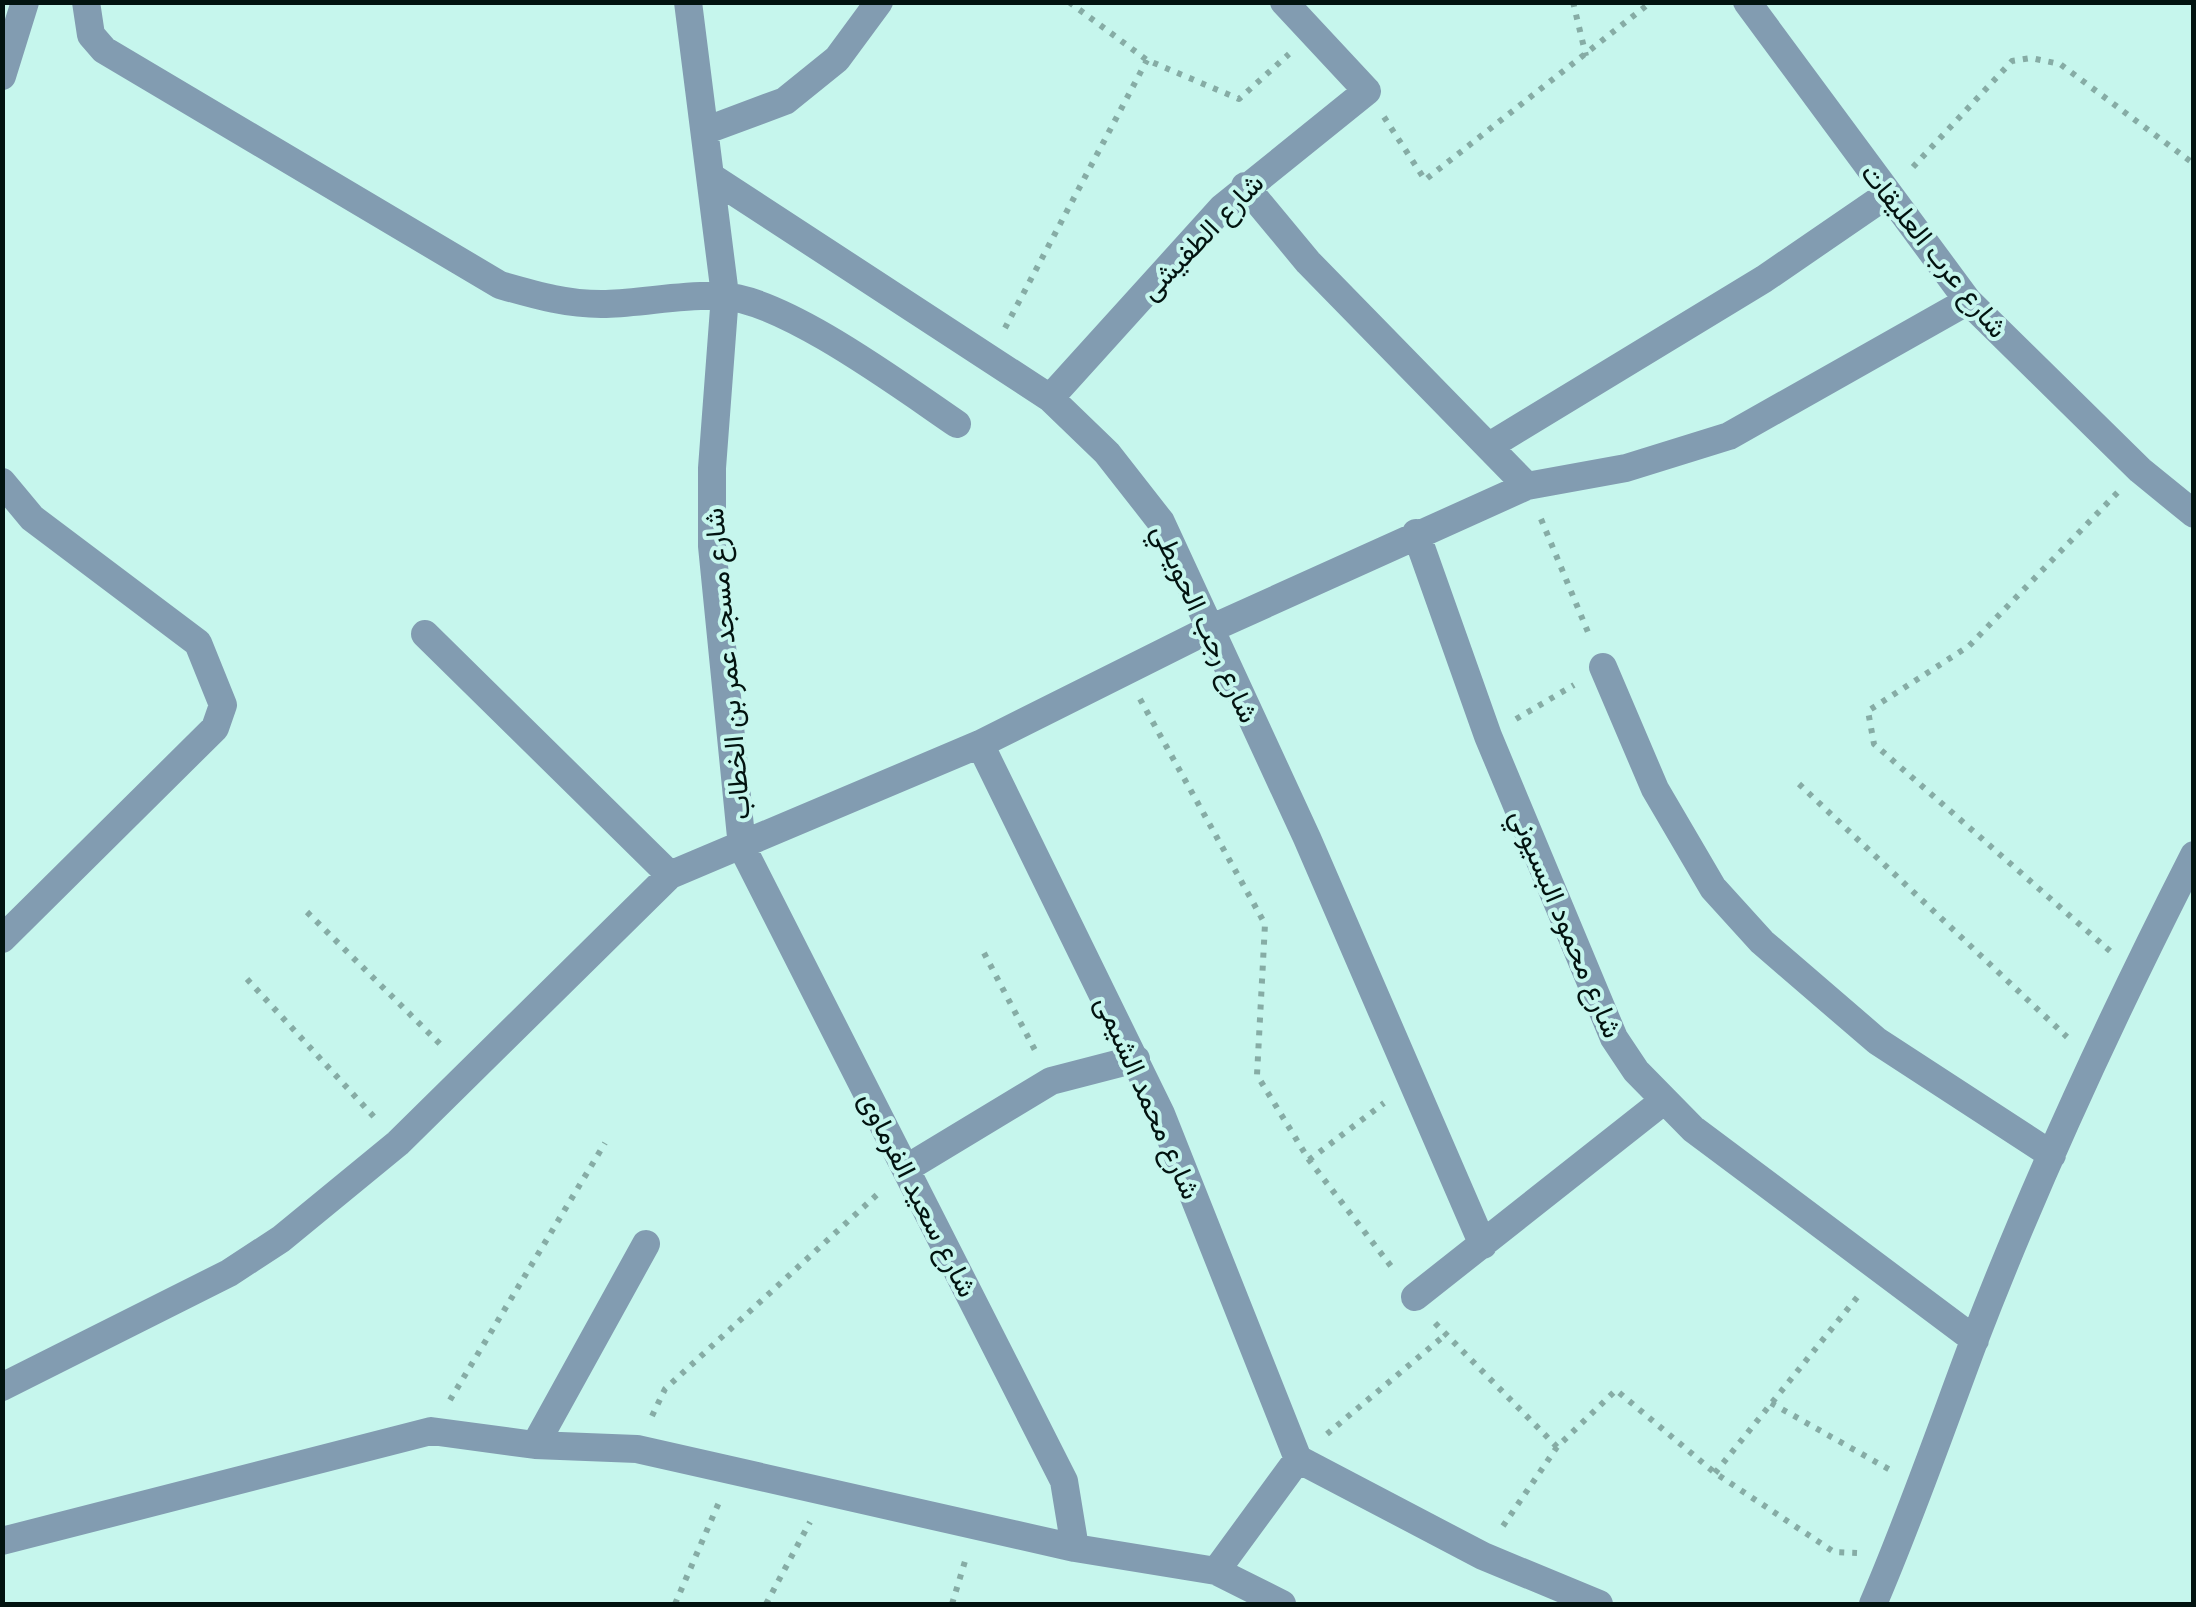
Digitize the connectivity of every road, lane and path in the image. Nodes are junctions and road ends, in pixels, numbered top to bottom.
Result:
1 (25, 2) edge
2 (86, 2) edge
3 (688, 2) edge
4 (879, 2) edge
5 (1068, 2) edge
6 (1284, 2) edge
7 (1573, 2) edge
8 (1650, 2) edge
9 (1746, 2) edge
10 (1313, 33) junction
11 (1586, 56) junction
12 (1148, 60) junction
13 (2, 76) edge
14 (1367, 91) junction
15 (707, 130) junction
16 (2194, 164) edge
17 (713, 178) junction
18 (1245, 186) junction
19 (1888, 194) junction
20 (725, 295) junction
21 (1968, 301) junction
22 (989, 357) junction
23 (1050, 398) junction
24 (957, 424) dead end
25 (1490, 445) junction
26 (2140, 470) junction
27 (2, 482) edge
28 (1527, 486) junction
29 (2194, 514) edge
30 (1416, 534) junction
31 (1210, 628) junction
32 (425, 634) dead end
33 (1604, 668) junction
34 (1126, 674) junction
35 (1488, 736) junction
36 (980, 744) junction
37 (1799, 784) dead end
38 (742, 847) junction
39 (2194, 855) edge
40 (670, 875) junction
41 (306, 912) dead end
42 (2, 939) edge
43 (984, 953) dead end
44 (2134, 972) junction
45 (247, 979) dead end
46 (1136, 1059) junction
47 (2092, 1060) junction
48 (470, 1073) junction
49 (1414, 1080) junction
50 (1051, 1081) junction
51 (1662, 1102) junction
52 (398, 1143) junction
53 (605, 1143) dead end
54 (2052, 1155) junction
55 (1309, 1160) junction
56 (906, 1168) junction
57 (646, 1244) dead end
58 (1483, 1244) junction
59 (1880, 1268) junction
60 (1415, 1297) junction
61 (1444, 1335) junction
62 (1975, 1340) junction
63 (2, 1387) edge
64 (1771, 1404) junction
65 (430, 1431) junction
66 (535, 1445) junction
67 (1557, 1447) junction
68 (636, 1449) junction
69 (1298, 1459) junction
70 (732, 1472) junction
71 (1715, 1473) junction
72 (1922, 1488) junction
73 (824, 1494) junction
74 (976, 1527) junction
75 (2, 1542) edge
76 (1075, 1548) junction
77 (1894, 1554) junction
78 (1483, 1556) junction
79 (1216, 1571) junction
80 (675, 1604) edge
81 (766, 1604) edge
82 (952, 1604) edge
83 (1282, 1604) edge
84 (1599, 1604) edge
85 (1872, 1604) edge

1 - 13 street
2 - 20 street
3 - 15 street, شارع مسجد عمر بن الخطاب
4 - 15 street
5 - 12 path
6 - 10 street
7 - 11 path
8 - 11 path
9 - 19 street, شارع عرب العليقات
10 - 12 path
10 - 14 street
11 - 14 path
12 - 22 path
14 - 18 street, شارع الطفيشى
15 - 17 street, شارع مسجد عمر بن الخطاب
16 - 19 path
17 - 20 street, شارع مسجد عمر بن الخطاب
17 - 22 street, شارع رجب الحويطي
18 - 23 street, شارع الطفيشى
18 - 25 street
19 - 21 street, شارع عرب العليقات
19 - 25 street
20 - 24 street
20 - 38 street, شارع مسجد عمر بن الخطاب
21 - 26 street, شارع عرب العليقات
21 - 28 street
22 - 23 street, شارع رجب الحويطي
23 - 31 street, شارع رجب الحويطي
25 - 28 street
26 - 29 street, شارع عرب العليقات
26 - 44 path
27 - 42 street
28 - 30 street
28 - 33 path
30 - 31 street
30 - 35 street, شارع محمود البسيوني
31 - 34 street
31 - 49 street, شارع رجب الحويطي
32 - 40 street
33 - 35 path
33 - 54 street
34 - 36 street
34 - 55 path
35 - 51 street, شارع محمود البسيوني
36 - 38 street
36 - 46 street, شارع محمد الشيمى
37 - 47 path
38 - 40 street
38 - 56 street, شارع سعيد الفرماوى
39 - 44 street
40 - 48 street
41 - 48 path
43 - 50 path
44 - 47 street
45 - 52 path
46 - 50 street
46 - 69 street, شارع محمد الشيمى
47 - 54 street
48 - 52 street
49 - 55 path
49 - 58 street, شارع رجب الحويطي
50 - 56 street
51 - 58 street
51 - 59 street, شارع محمود البسيوني
52 - 63 street
53 - 65 path
54 - 62 street
55 - 60 path
56 - 68 path
56 - 76 street, شارع سعيد الفرماوى
57 - 66 street
58 - 60 street
59 - 62 street, شارع محمود البسيوني
59 - 64 path
60 - 61 path
61 - 67 path
61 - 69 path
62 - 72 street
64 - 71 path
64 - 72 path
65 - 66 street
65 - 75 street
66 - 68 street
67 - 71 path
67 - 78 path
68 - 70 street
69 - 78 street
69 - 79 street
70 - 73 street
70 - 80 path
71 - 77 path
72 - 77 street
73 - 74 street
73 - 81 path
74 - 76 street
74 - 82 path
76 - 79 street
77 - 85 street
78 - 84 street
79 - 83 street

